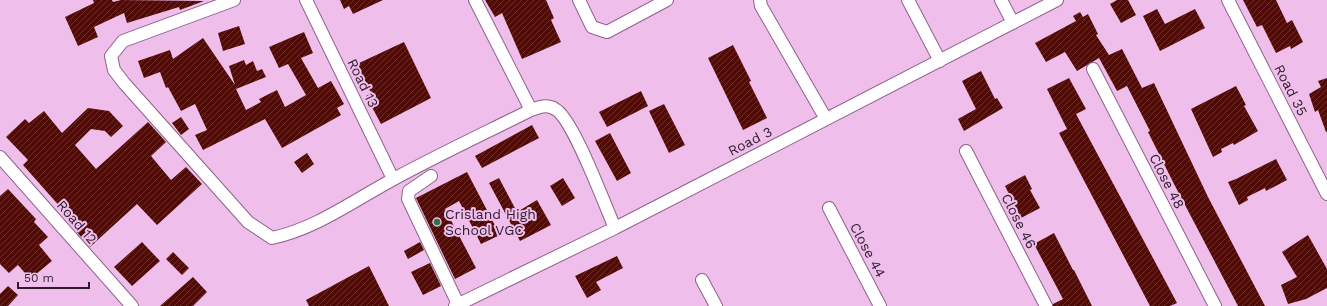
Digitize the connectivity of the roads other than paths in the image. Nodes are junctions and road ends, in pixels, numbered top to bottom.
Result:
1 (234, 0) edge
2 (306, 0) edge
3 (475, 0) edge
4 (578, 0) edge
5 (667, 0) edge
6 (760, 0) edge
7 (908, 0) edge
8 (1001, 0) edge
9 (1058, 0) edge
10 (1228, 0) edge
11 (1013, 23) junction
12 (940, 61) junction
13 (1093, 69) dead end
14 (531, 110) junction
15 (826, 119) junction
16 (966, 151) dead end
17 (0, 157) edge
18 (431, 176) dead end
19 (393, 179) junction
20 (1327, 194) edge
21 (829, 208) dead end
22 (614, 228) junction
23 (702, 280) dead end
24 (457, 305) edge
25 (132, 306) edge
26 (716, 306) edge
27 (880, 306) edge
28 (1046, 306) edge
29 (1214, 306) edge

1 - 19 street
2 - 19 street, Road 13
3 - 14 street
4 - 5 street
6 - 15 street
7 - 12 street
8 - 11 street
9 - 11 street, Road 3
10 - 20 street, Road 35
11 - 12 street, Road 3
12 - 15 street, Road 3
13 - 29 street, Close 48
14 - 19 street
14 - 22 street
15 - 22 street, Road 3
16 - 28 street, Close 46
17 - 25 street, Road 12
18 - 24 street
21 - 27 street, Close 44
22 - 24 street, Road 3
23 - 26 street

